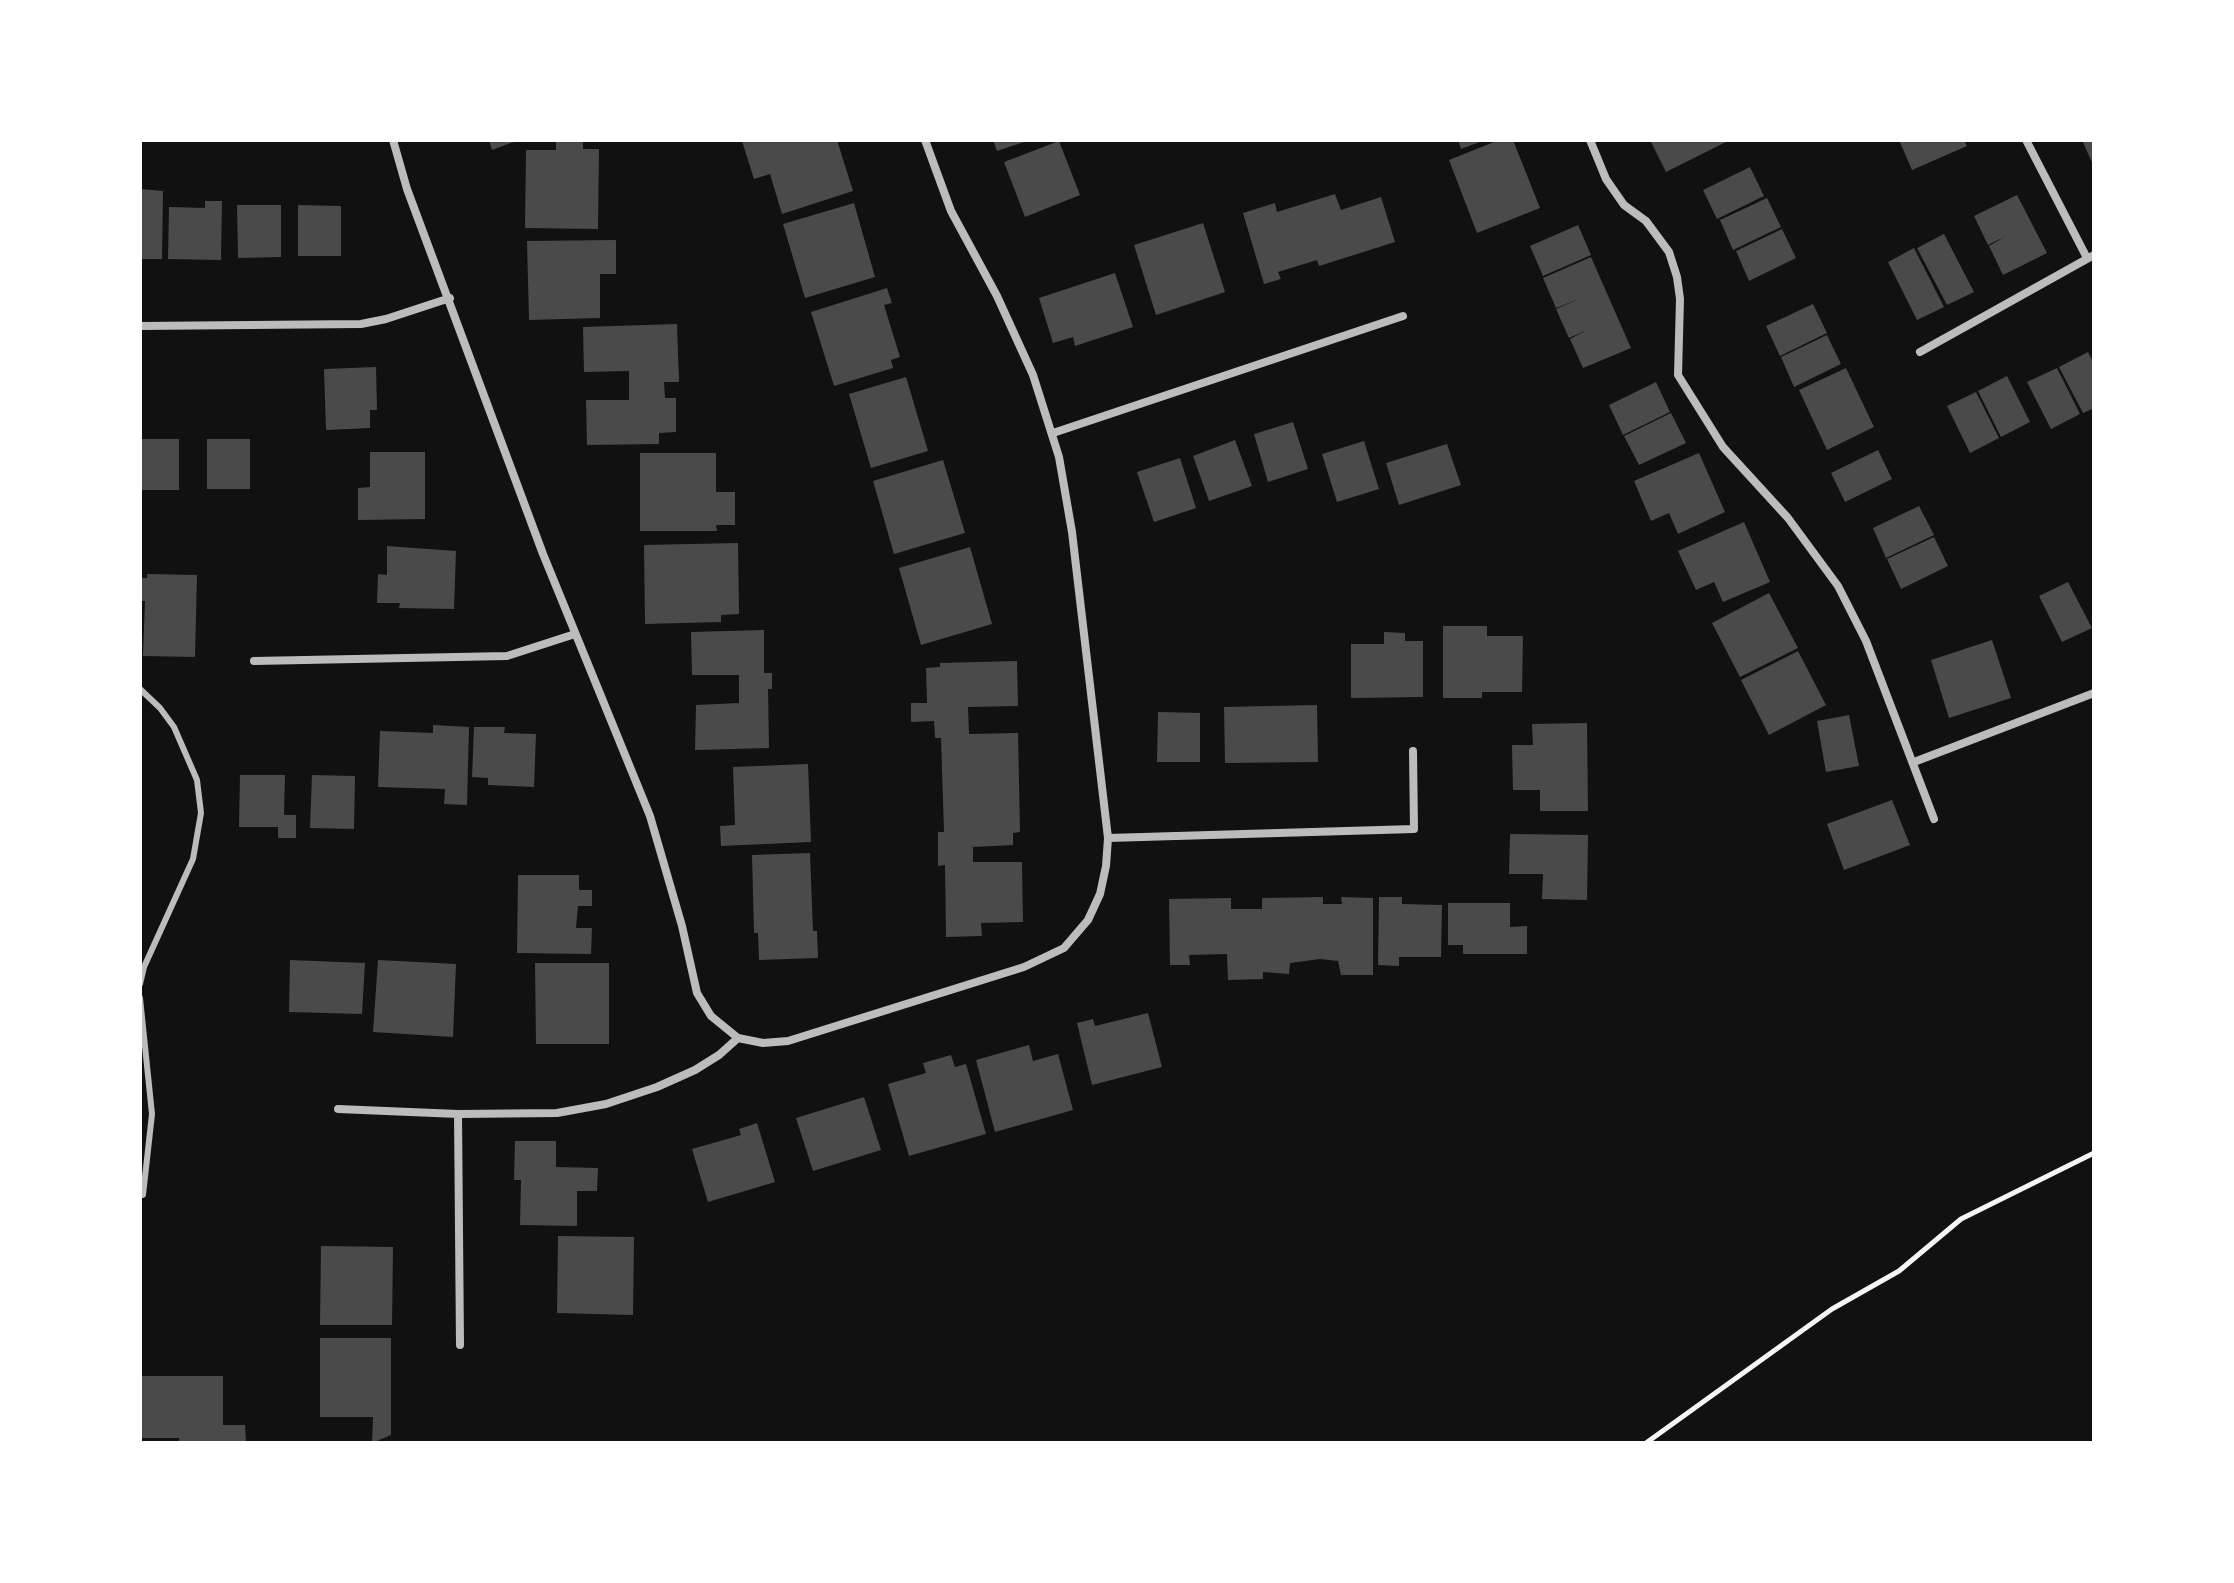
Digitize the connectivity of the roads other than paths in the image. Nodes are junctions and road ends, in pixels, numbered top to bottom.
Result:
1 (393, 140) edge
2 (925, 140) edge
3 (1590, 140) edge
4 (2026, 140) edge
5 (2090, 256) edge
6 (450, 298) junction
7 (1403, 316) dead end
8 (140, 326) edge
9 (1920, 352) dead end
10 (1053, 433) junction
11 (575, 634) junction
12 (254, 661) dead end
13 (140, 689) edge
14 (2094, 693) edge
15 (1413, 751) dead end
16 (1914, 762) junction
17 (1934, 819) dead end
18 (1108, 838) junction
19 (140, 984) edge
20 (140, 998) edge
21 (738, 1038) junction
22 (338, 1109) dead end
23 (458, 1114) junction
24 (143, 1195) dead end
25 (460, 1345) dead end

1 - 6 street
2 - 10 street
3 - 16 street
4 - 5 street
5 - 9 street
6 - 8 street
6 - 11 street
7 - 10 street
10 - 18 street
11 - 12 street
11 - 21 street
13 - 19 lane
14 - 16 street
15 - 18 street
16 - 17 street
18 - 21 street
20 - 24 lane
21 - 23 street
22 - 23 street
23 - 25 street

